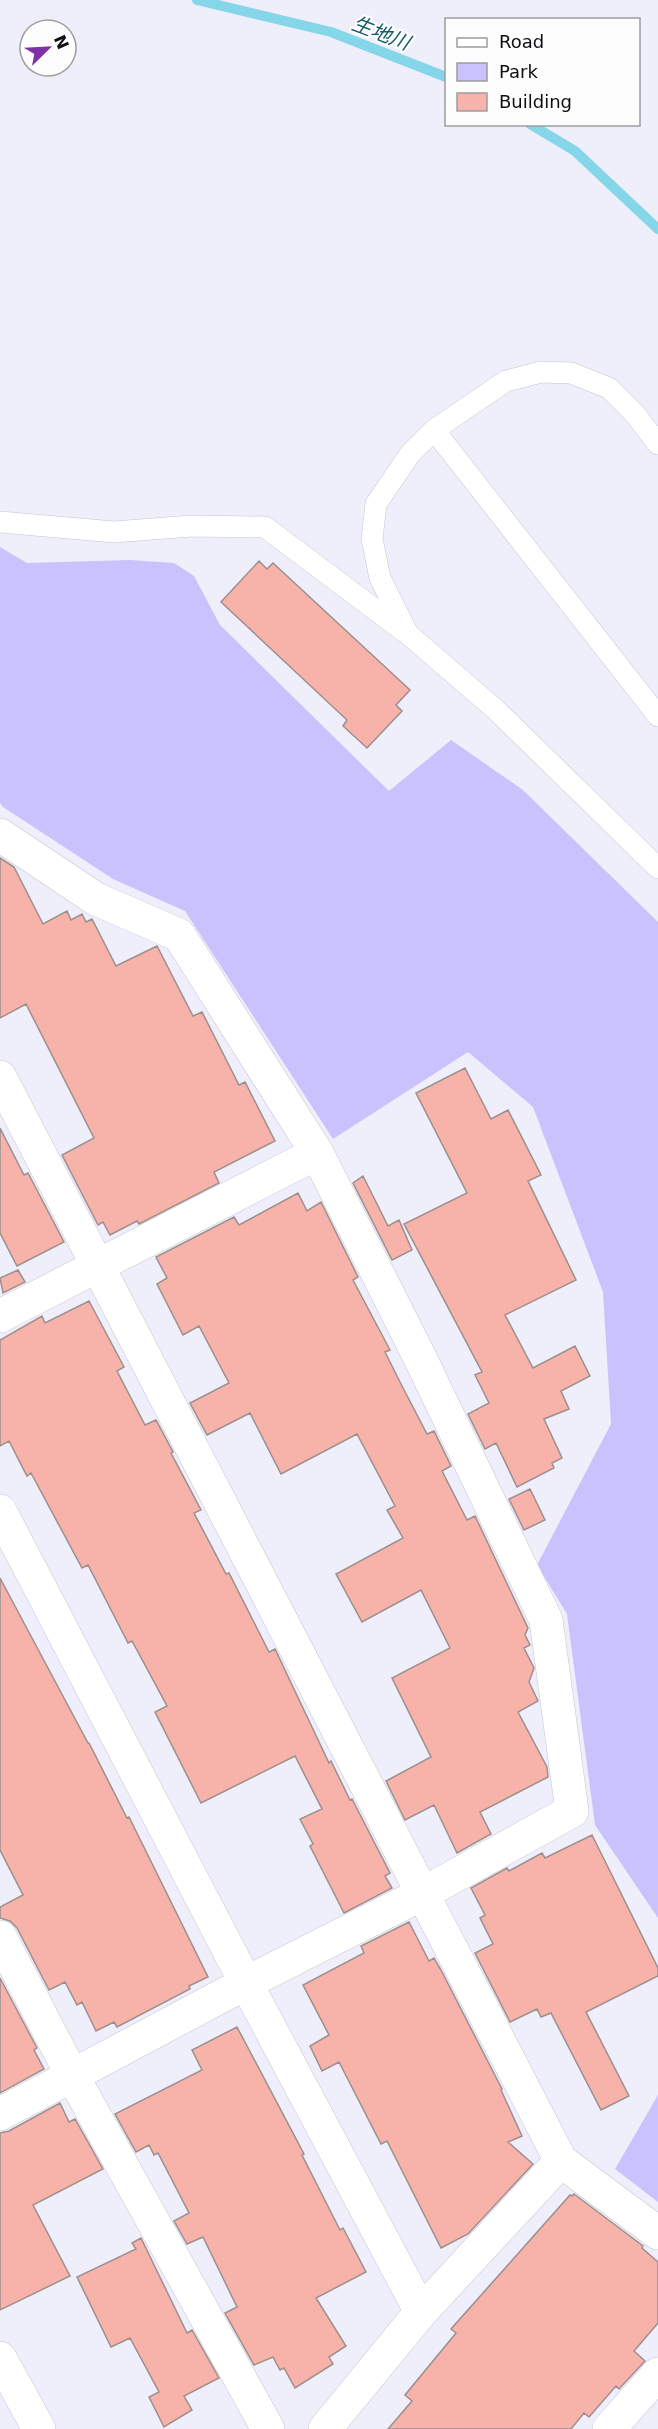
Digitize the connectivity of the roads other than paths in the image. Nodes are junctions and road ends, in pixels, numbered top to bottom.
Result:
1 (434, 430) junction
2 (658, 444) edge
3 (0, 522) edge
4 (408, 634) junction
5 (658, 716) edge
6 (0, 835) edge
7 (658, 867) edge
8 (0, 1077) edge
9 (316, 1153) junction
10 (99, 1264) junction
11 (0, 1316) edge
12 (0, 1510) edge
13 (422, 1894) junction
14 (0, 1937) edge
15 (246, 1983) junction
16 (72, 2075) junction
17 (0, 2114) edge
18 (561, 2161) junction
19 (658, 2233) edge
20 (421, 2312) junction
21 (0, 2358) edge
22 (658, 2374) edge
23 (39, 2429) edge
24 (268, 2429) edge
25 (325, 2429) edge
26 (609, 2429) edge

1 - 2 lane
1 - 4 lane
1 - 5 lane
3 - 4 lane
4 - 7 lane
6 - 9 street
8 - 10 street
9 - 10 street
9 - 13 street
10 - 11 street
10 - 13 street
12 - 15 street
13 - 15 street
13 - 18 street
14 - 16 street
15 - 16 street
15 - 20 street
16 - 17 street
16 - 24 street
18 - 19 street
18 - 20 street
20 - 25 street
21 - 23 street
22 - 26 street

